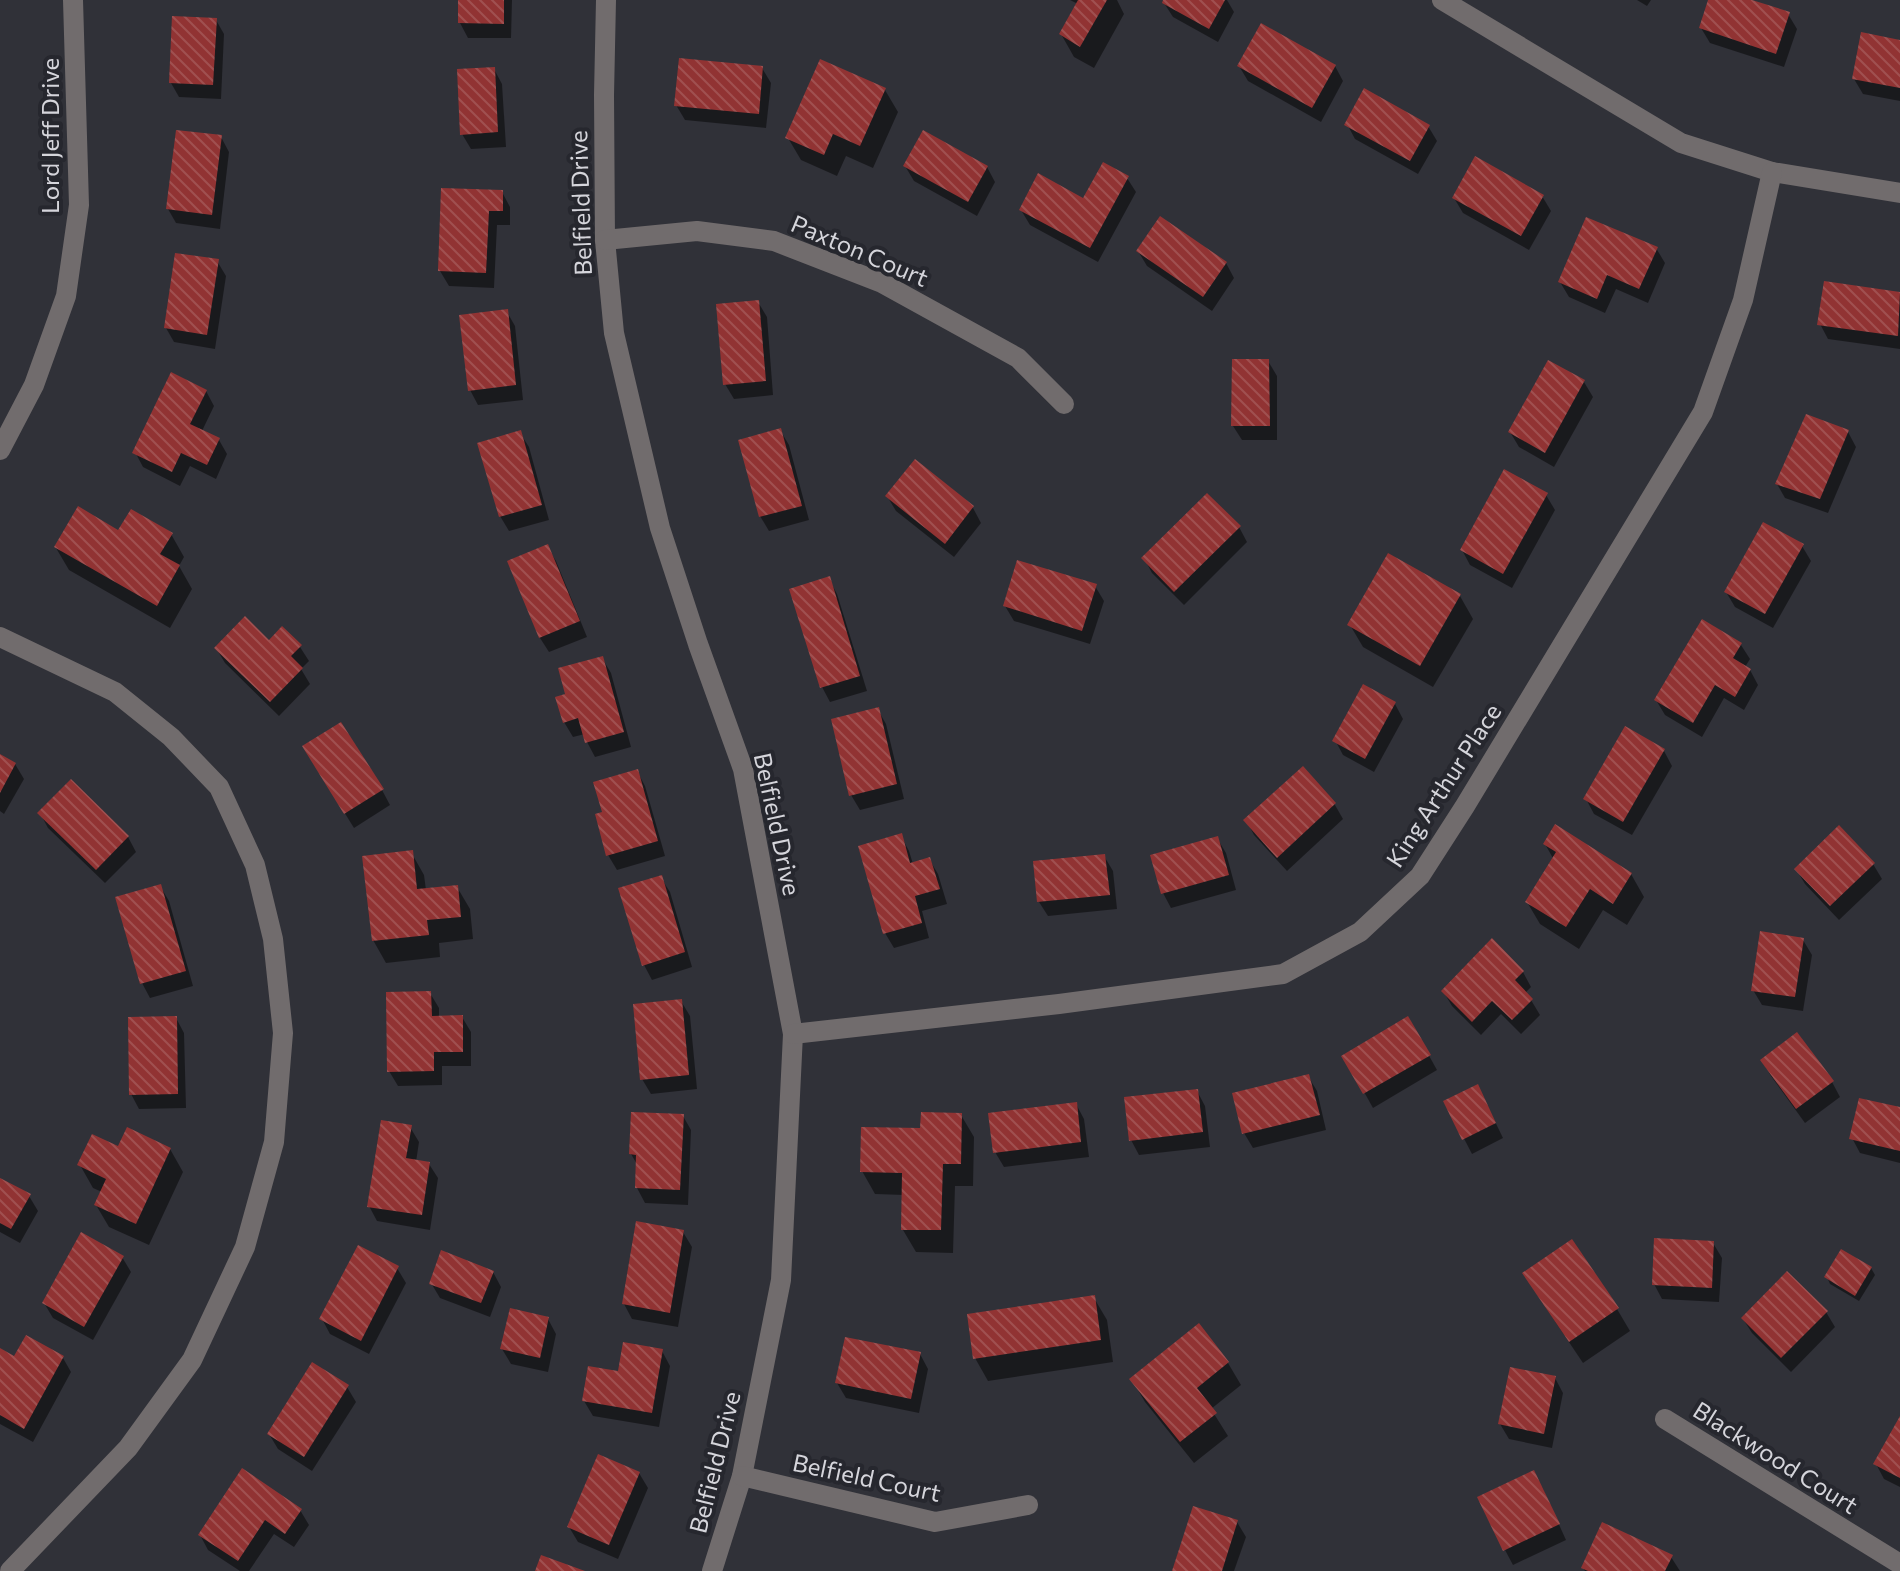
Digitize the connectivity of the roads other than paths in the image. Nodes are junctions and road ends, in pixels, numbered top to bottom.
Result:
1 (73, 0) edge
2 (606, 0) edge
3 (1442, 0) edge
4 (1772, 172) junction
5 (1900, 193) edge
6 (605, 240) junction
7 (1064, 404) dead end
8 (0, 450) edge
9 (0, 637) edge
10 (793, 1034) junction
11 (1665, 1419) dead end
12 (742, 1476) junction
13 (1028, 1505) dead end
14 (1900, 1564) edge
15 (10, 1571) edge
16 (712, 1571) edge

1 - 8 street, Lord Jeff Drive
2 - 6 street, Belfield Drive
3 - 4 street
4 - 5 street
4 - 10 street, King Arthur Place
6 - 7 street, Paxton Court
6 - 10 street, Belfield Drive
9 - 15 street
10 - 12 street, Belfield Drive
11 - 14 street, Blackwood Court
12 - 13 street, Belfield Court
12 - 16 street, Belfield Drive

